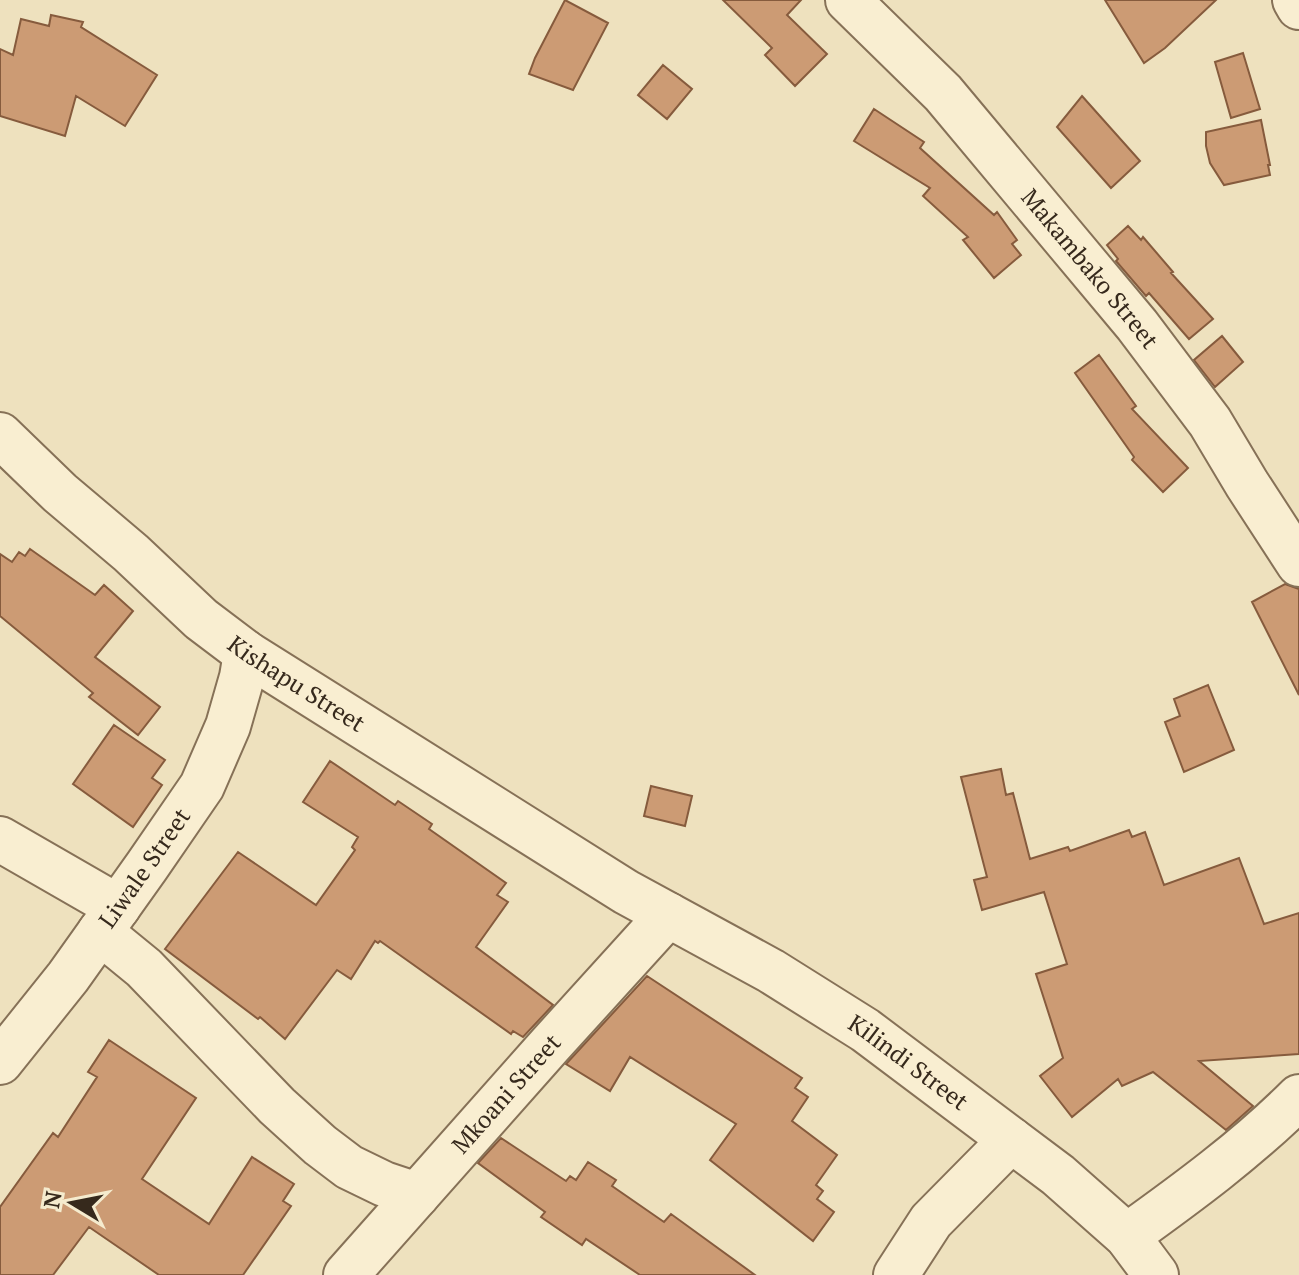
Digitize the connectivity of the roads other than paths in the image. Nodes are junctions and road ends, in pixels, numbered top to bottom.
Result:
1 (848, 0) edge
2 (1295, 0) edge
3 (1299, 7) edge
4 (0, 435) edge
5 (1299, 564) edge
6 (246, 653) junction
7 (0, 839) edge
8 (626, 892) joint
9 (668, 915) junction
10 (109, 920) junction
11 (0, 1062) edge
12 (1299, 1097) edge
13 (1011, 1140) junction
14 (417, 1195) junction
15 (1127, 1236) junction
16 (346, 1275) edge
17 (896, 1275) edge
18 (1156, 1275) edge

1 - 5 street, Makambako Street
2 - 3 street
4 - 6 street, Kishapu Street
6 - 8 street, Kishapu Street
6 - 10 street, Liwale Street
7 - 10 street
8 - 9 street, Kilindi Street
9 - 13 street, Kilindi Street
9 - 14 street, Mkoani Street
10 - 11 street, Liwale Street
10 - 14 street
12 - 15 street
13 - 15 street, Kilindi Street
13 - 17 street
14 - 16 street, Mkoani Street
15 - 18 street, Kilindi Street

